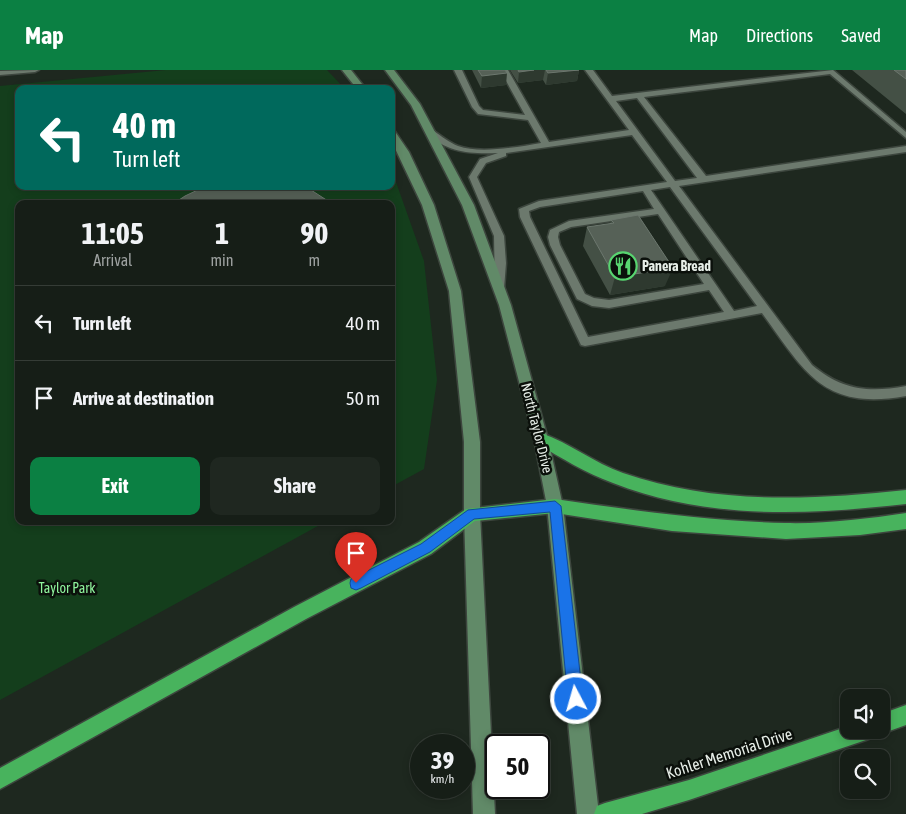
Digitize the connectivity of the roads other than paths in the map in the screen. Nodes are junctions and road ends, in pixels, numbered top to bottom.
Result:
1 (35, 70) edge
2 (346, 70) edge
3 (389, 70) edge
4 (458, 70) edge
5 (504, 70) edge
6 (589, 70) edge
7 (830, 71) edge
8 (0, 73) edge
9 (359, 85) edge
10 (639, 96) junction
11 (610, 99) junction
12 (531, 118) junction
13 (634, 132) junction
14 (431, 133) junction
15 (906, 136) edge
16 (395, 138) edge
17 (546, 145) junction
18 (512, 150) junction
19 (906, 150) edge
20 (703, 179) junction
21 (672, 184) junction
22 (645, 188) junction
23 (660, 211) junction
24 (711, 286) junction
25 (499, 289) junction
26 (763, 309) junction
27 (731, 315) junction
28 (906, 391) edge
29 (541, 439) junction
30 (906, 497) edge
31 (555, 506) junction
32 (472, 514) junction
33 (906, 521) edge
34 (906, 715) edge
35 (890, 721) edge
36 (840, 739) edge
37 (0, 779) edge
38 (484, 814) edge
39 (588, 814) edge
40 (605, 814) edge

1 - 8 lane
2 - 9 main road
3 - 14 main road, North Taylor Drive
4 - 12 lane
5 - 12 lane
6 - 11 lane
7 - 10 lane
7 - 15 lane
10 - 11 lane
10 - 20 lane
11 - 13 lane
12 - 17 lane
13 - 17 lane
13 - 21 lane
14 - 18 lane
14 - 25 main road, North Taylor Drive
16 - 32 main road
17 - 18 lane
18 - 25 lane
19 - 20 lane
20 - 21 lane
21 - 22 lane
21 - 26 lane
22 - 23 lane
22 - 27 lane
23 - 24 lane
23 - 24 lane
24 - 27 lane
25 - 29 main road, North Taylor Drive
26 - 27 lane
26 - 28 lane
29 - 30 highway
29 - 31 main road, North Taylor Drive
31 - 32 highway
31 - 33 highway
31 - 39 main road, North Taylor Drive
32 - 37 highway
32 - 38 main road
34 - 35 highway
36 - 40 highway, Kohler Memorial Drive

